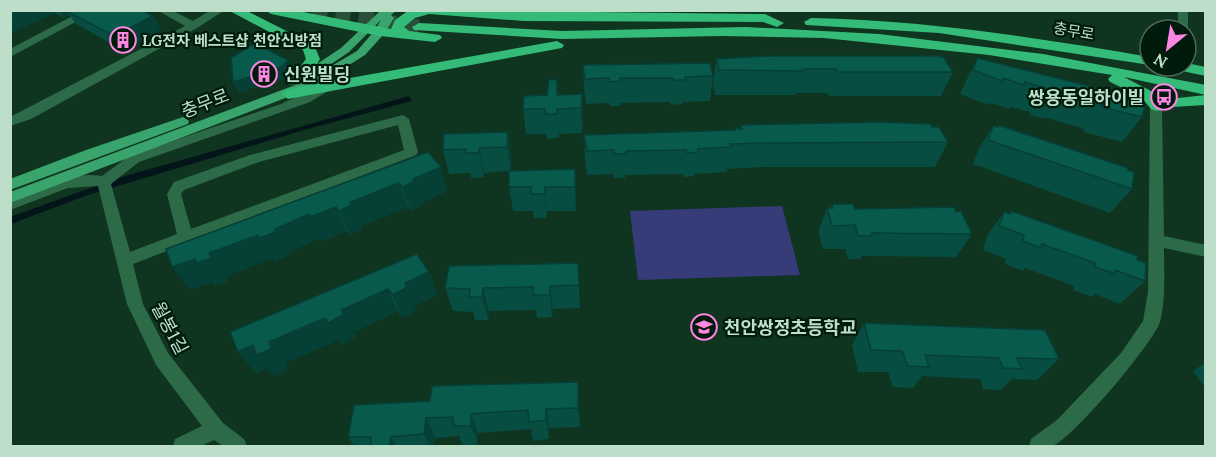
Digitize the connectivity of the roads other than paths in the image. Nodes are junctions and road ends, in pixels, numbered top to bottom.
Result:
1 (93, 10) edge
2 (162, 10) edge
3 (220, 10) edge
4 (234, 10) edge
5 (271, 10) edge
6 (316, 10) edge
7 (483, 10) edge
8 (387, 11) edge
9 (298, 16) junction
10 (423, 16) edge
11 (547, 17) junction
12 (777, 23) junction
13 (193, 26) junction
14 (365, 30) junction
15 (381, 32) junction
16 (795, 33) junction
17 (407, 35) junction
18 (557, 45) junction
19 (1000, 52) junction
20 (10, 54) edge
21 (1138, 59) edge
22 (1111, 78) junction
23 (290, 87) junction
24 (326, 87) junction
25 (1206, 90) edge
26 (1206, 100) edge
27 (1156, 106) junction
28 (10, 122) edge
29 (104, 182) junction
30 (10, 185) edge
31 (10, 198) edge
32 (10, 205) edge
33 (186, 238) junction
34 (1155, 240) junction
35 (1206, 251) edge
36 (124, 261) junction
37 (216, 429) junction
38 (182, 447) edge
39 (237, 447) edge
40 (1038, 447) edge

1 - 20 street
2 - 13 street
3 - 13 street
4 - 23 highway
5 - 9 highway
6 - 9 highway
7 - 11 street
8 - 14 main road, 충무로
8 - 15 main road, 충무로
9 - 14 highway
10 - 11 highway
10 - 12 highway
10 - 16 highway
10 - 17 highway
11 - 12 highway
12 - 21 highway, 충무로
13 - 28 street
14 - 15 highway
14 - 23 main road, 충무로
15 - 17 highway
15 - 23 main road, 충무로
16 - 18 highway
16 - 19 highway, 충무로
17 - 18 highway
18 - 24 highway
19 - 22 highway
19 - 25 highway, 충무로
22 - 26 highway
22 - 27 highway
23 - 24 highway
23 - 30 main road, 충무로
23 - 31 main road, 충무로
24 - 29 street
26 - 27 highway
27 - 34 street
29 - 32 street
29 - 36 street, 월봉1길
33 - 33 street
33 - 36 street
34 - 35 street
34 - 40 street
36 - 37 street, 월봉1길
37 - 38 street
37 - 39 street, 월봉1길

